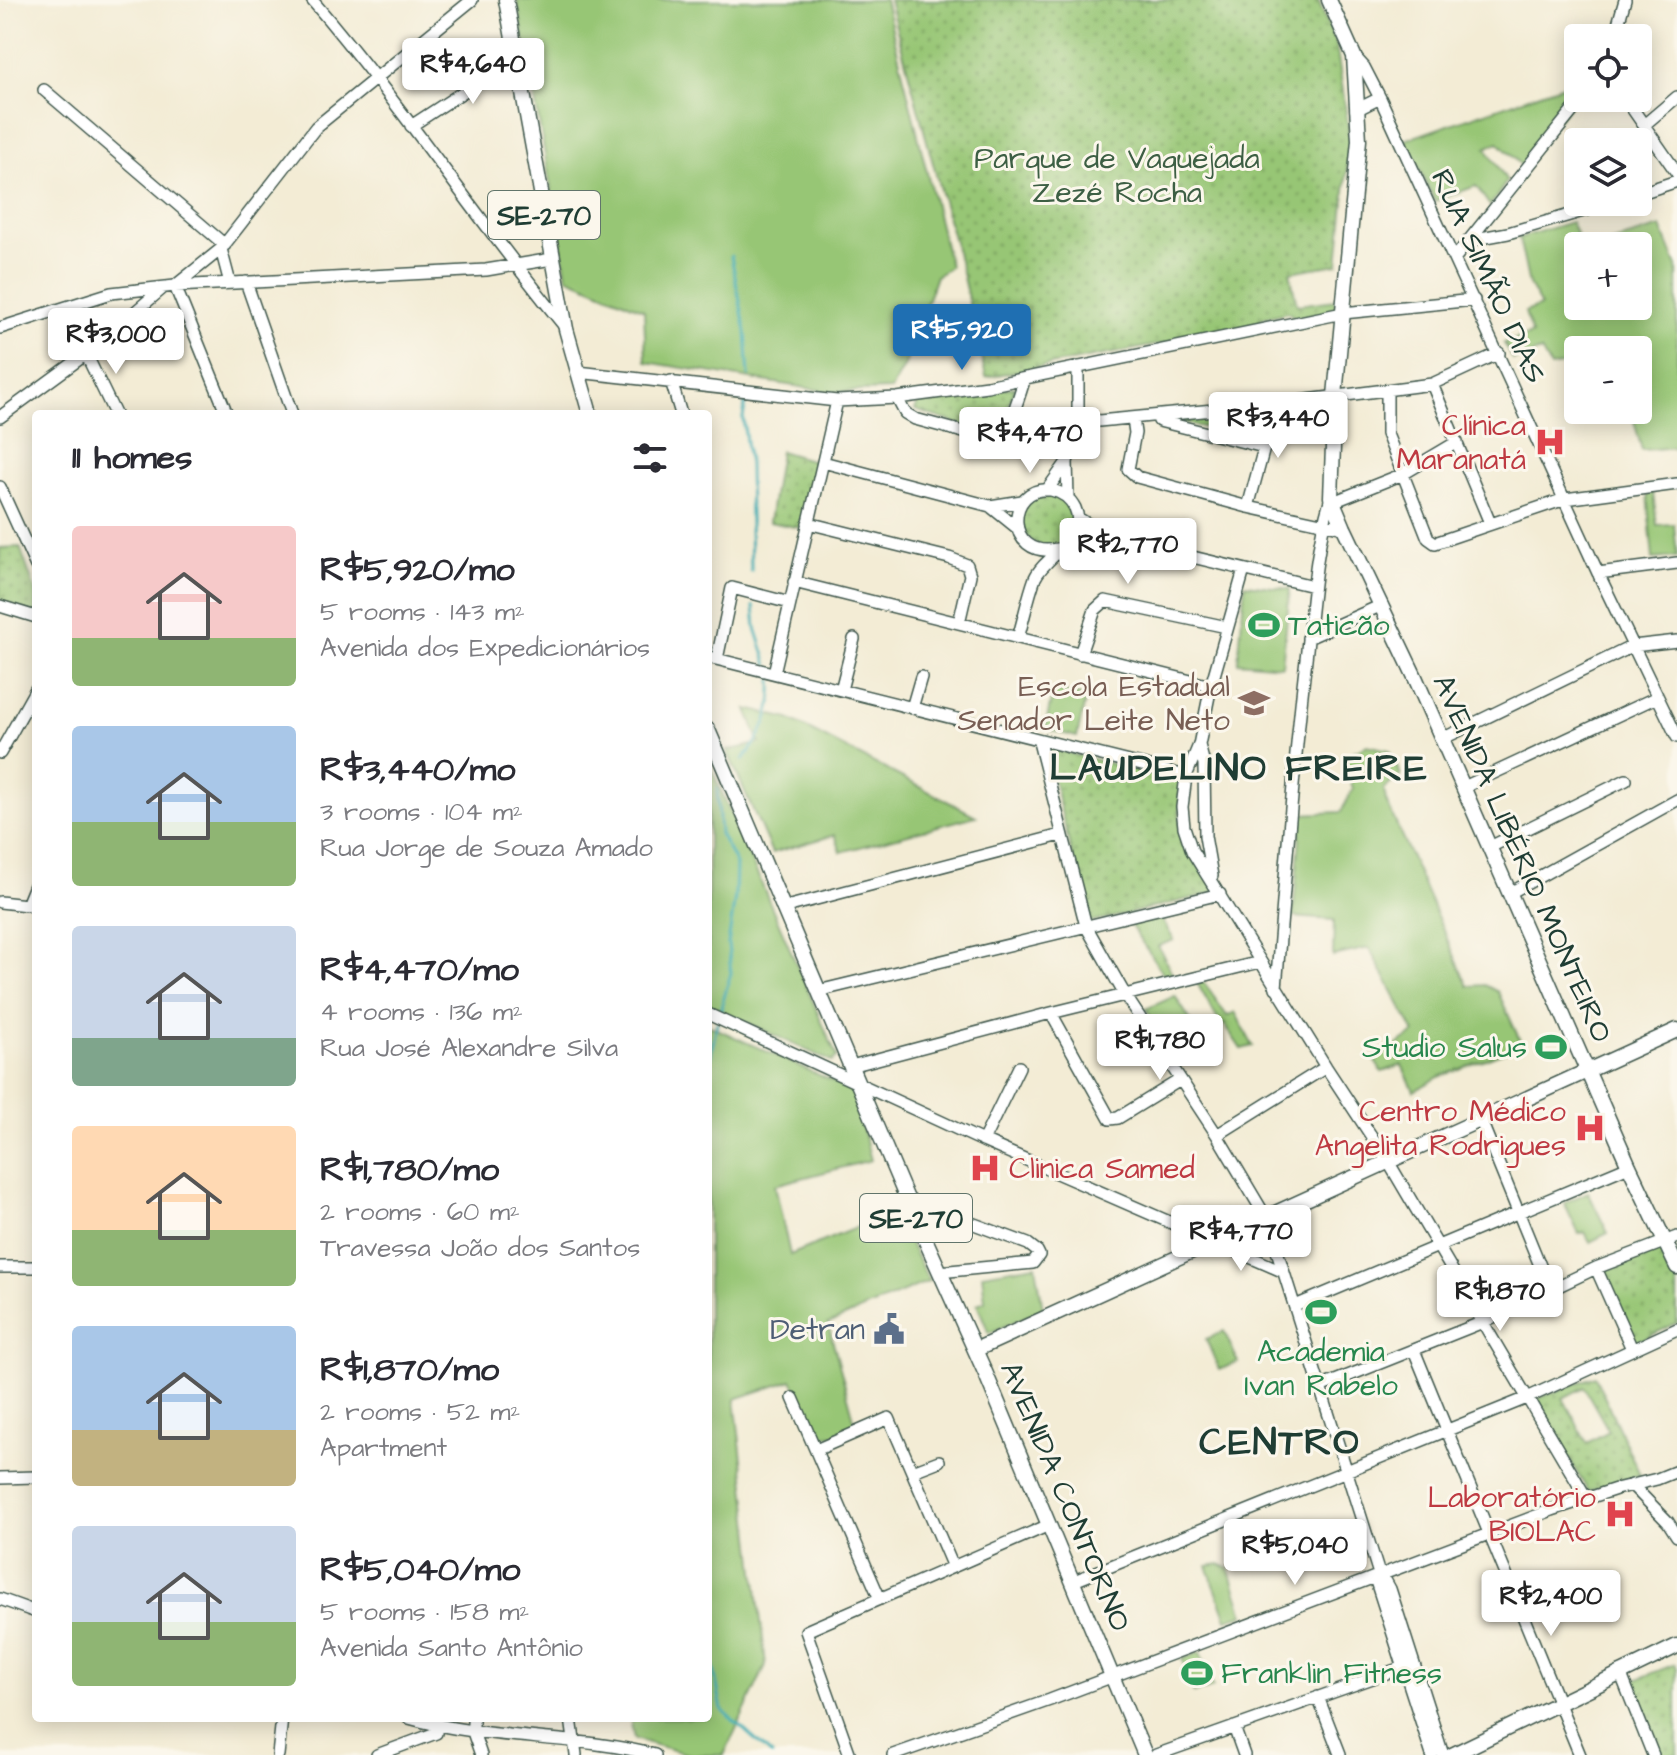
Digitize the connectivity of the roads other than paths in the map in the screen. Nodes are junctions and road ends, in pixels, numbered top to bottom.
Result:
1 (472, 0) edge
2 (506, 0) edge
3 (1329, 0) edge
4 (1625, 0) edge
5 (318, 2) edge
6 (1618, 24) edge
7 (1354, 56) junction
8 (515, 58) junction
9 (375, 79) junction
10 (44, 90) dead end
11 (1677, 97) edge
12 (1380, 98) junction
13 (1356, 110) junction
14 (1571, 112) edge
15 (1635, 112) edge
16 (1644, 125) junction
17 (411, 126) junction
18 (1676, 168) edge
19 (1677, 181) edge
20 (1652, 189) edge
21 (1566, 216) edge
22 (1470, 240) junction
23 (223, 247) junction
24 (552, 259) junction
25 (1454, 259) junction
26 (515, 267) junction
27 (246, 282) junction
28 (230, 283) junction
29 (169, 286) junction
30 (1474, 300) junction
31 (1343, 313) junction
32 (0, 328) edge
33 (566, 329) junction
34 (1499, 353) junction
35 (86, 354) junction
36 (1078, 367) junction
37 (578, 372) junction
38 (1025, 378) junction
39 (671, 381) junction
40 (1432, 384) junction
41 (1387, 391) junction
42 (1335, 396) junction
43 (897, 398) junction
44 (837, 401) junction
45 (1276, 404) junction
46 (113, 410) edge
47 (225, 410) edge
48 (291, 410) edge
49 (589, 410) edge
50 (680, 410) edge
51 (0, 417) edge
52 (1149, 418) junction
53 (1133, 419) junction
54 (1078, 423) junction
55 (1457, 442) junction
56 (1264, 447) junction
57 (823, 462) junction
58 (1067, 462) junction
59 (1403, 474) junction
60 (1677, 484) edge
61 (1047, 490) junction
62 (1, 492) edge
63 (1068, 498) junction
64 (1332, 499) junction
65 (1565, 499) junction
66 (1022, 501) junction
67 (990, 506) junction
68 (1248, 507) junction
69 (1078, 518) junction
70 (808, 523) junction
71 (1490, 523) junction
72 (1322, 524) junction
73 (1016, 527) junction
74 (1344, 528) junction
75 (1073, 537) junction
76 (1109, 537) junction
77 (1030, 546) junction
78 (1057, 549) junction
79 (32, 558) edge
80 (1677, 563) edge
81 (1244, 570) junction
82 (1598, 573) junction
83 (1036, 575) junction
84 (794, 582) junction
85 (1313, 586) junction
86 (790, 603) junction
87 (1382, 605) junction
88 (1, 608) edge
89 (32, 616) edge
90 (959, 623) junction
91 (1227, 627) junction
92 (1018, 638) junction
93 (1308, 638) junction
94 (854, 639) dead end
95 (1677, 641) edge
96 (1633, 646) junction
97 (1080, 654) junction
98 (712, 658) edge
99 (774, 673) junction
100 (921, 677) dead end
101 (1211, 686) junction
102 (841, 690) junction
103 (32, 696) edge
104 (1657, 697) junction
105 (912, 708) junction
106 (1677, 737) edge
107 (1442, 739) junction
108 (712, 740) edge
109 (1039, 742) junction
110 (0, 753) edge
111 (1197, 760) junction
112 (1186, 776) junction
113 (1626, 780) dead end
114 (1464, 787) junction
115 (1677, 800) edge
116 (1061, 835) junction
117 (1490, 847) junction
118 (1218, 891) junction
119 (1510, 893) junction
120 (0, 902) edge
121 (32, 906) edge
122 (782, 908) junction
123 (1086, 926) junction
124 (1260, 962) junction
125 (1276, 988) junction
126 (818, 991) junction
127 (1125, 995) junction
128 (1051, 1013) junction
129 (712, 1016) edge
130 (1677, 1030) edge
131 (851, 1066) junction
132 (1019, 1067) dead end
133 (1326, 1067) junction
134 (1588, 1071) junction
135 (1180, 1080) junction
136 (859, 1085) junction
137 (1481, 1121) junction
138 (1217, 1135) junction
139 (983, 1141) junction
140 (1389, 1163) junction
141 (1629, 1166) junction
142 (907, 1199) junction
143 (1517, 1212) junction
144 (1267, 1219) junction
145 (1671, 1239) edge
146 (1213, 1242) junction
147 (1439, 1247) junction
148 (0, 1267) edge
149 (32, 1267) edge
150 (1677, 1267) edge
151 (1596, 1268) junction
152 (1282, 1271) junction
153 (939, 1272) junction
154 (1550, 1290) junction
155 (1295, 1306) junction
156 (1483, 1322) junction
157 (1677, 1329) edge
158 (1632, 1349) junction
159 (975, 1350) junction
160 (1414, 1350) junction
161 (1320, 1387) junction
162 (793, 1398) dead end
163 (1527, 1398) junction
164 (1447, 1428) junction
165 (816, 1450) junction
166 (939, 1461) dead end
167 (1346, 1469) junction
168 (913, 1471) junction
169 (1677, 1471) edge
170 (32, 1477) edge
171 (0, 1478) edge
172 (1632, 1485) junction
173 (1587, 1499) junction
174 (1049, 1525) junction
175 (1490, 1534) junction
176 (1677, 1536) edge
177 (953, 1567) junction
178 (1379, 1574) junction
179 (1074, 1581) junction
180 (0, 1599) edge
181 (880, 1599) junction
182 (32, 1611) edge
183 (1676, 1652) edge
184 (1407, 1665) junction
185 (1113, 1675) junction
186 (1622, 1678) junction
187 (1318, 1697) junction
188 (1558, 1704) junction
189 (282, 1722) edge
190 (422, 1722) edge
191 (473, 1722) edge
192 (572, 1722) edge
193 (436, 1726) junction
194 (1234, 1727) junction
195 (473, 1732) junction
196 (574, 1742) junction
197 (1340, 1754) edge
198 (278, 1755) edge
199 (377, 1755) edge
200 (481, 1755) edge
201 (576, 1755) edge
202 (655, 1755) edge
203 (850, 1755) edge
204 (893, 1755) edge
205 (1145, 1755) edge
206 (1156, 1755) edge
207 (1244, 1755) edge
208 (1432, 1755) edge
209 (1443, 1755) edge
210 (1452, 1755) edge
211 (1580, 1755) edge
212 (1653, 1755) edge

1 - 9 street
2 - 8 main road, SE-270
3 - 7 main road
4 - 6 street
5 - 9 street
7 - 12 street, RUA SIMÃO DIAS
7 - 13 main road
8 - 17 street
8 - 24 main road, SE-270
9 - 17 street
9 - 23 street
10 - 23 street
11 - 16 street
12 - 13 street
12 - 25 street, RUA SIMÃO DIAS
13 - 31 main road
14 - 22 street
15 - 16 street
16 - 18 street
17 - 26 street
19 - 20 street
21 - 22 street
22 - 25 street
23 - 28 street
23 - 29 street
24 - 26 street
24 - 33 main road, SE-270
25 - 30 street, RUA SIMÃO DIAS
26 - 27 street
26 - 33 street
27 - 28 street
27 - 48 street
28 - 29 street
29 - 32 street
29 - 35 street
29 - 47 street
30 - 31 street
30 - 34 street, RUA SIMÃO DIAS
31 - 36 street
31 - 42 main road
33 - 37 main road, SE-270
34 - 40 street
34 - 65 street, RUA SIMÃO DIAS
35 - 46 street
35 - 51 street
36 - 38 street
36 - 54 street
37 - 39 street
37 - 49 main road, SE-270
38 - 43 street
38 - 43 street
39 - 44 street
39 - 50 street
40 - 41 street
40 - 55 street
41 - 42 street
41 - 59 street
42 - 45 street
42 - 64 main road
43 - 44 street
44 - 57 street
45 - 52 street
45 - 56 street
52 - 53 street
52 - 56 street
53 - 54 street
53 - 68 street
54 - 58 street
55 - 59 street
55 - 71 street
56 - 68 street
57 - 67 street
57 - 70 street
58 - 61 street
58 - 63 street
59 - 64 street
59 - 71 street
60 - 65 street
61 - 63 street
61 - 66 street
62 - 79 street
63 - 69 street
64 - 72 street
64 - 74 main road, AVENIDA LIBÉRIO MONTEIRO
65 - 71 street
65 - 82 street, RUA SIMÃO DIAS
66 - 67 street
66 - 73 street
67 - 73 street
68 - 72 street
69 - 75 street
69 - 76 street
70 - 84 street
70 - 90 street
72 - 74 street
72 - 85 street
73 - 77 street
74 - 87 main road, AVENIDA LIBÉRIO MONTEIRO
75 - 76 street
75 - 78 street
76 - 81 street
77 - 78 street
77 - 83 street
78 - 83 street
80 - 82 street
81 - 85 street
81 - 91 street
82 - 96 street, RUA SIMÃO DIAS
83 - 92 street
84 - 86 street
84 - 90 street
85 - 93 street
86 - 98 street
86 - 99 street
87 - 93 street
87 - 107 main road, AVENIDA LIBÉRIO MONTEIRO
88 - 89 street
90 - 92 street
91 - 97 street
91 - 101 street
92 - 97 street
93 - 125 street
94 - 102 street
95 - 96 street
96 - 104 street, RUA SIMÃO DIAS
96 - 107 street
97 - 101 street
98 - 99 street
99 - 102 street
100 - 105 street
101 - 111 street
102 - 105 street
103 - 110 street
104 - 106 street, RUA SIMÃO DIAS
104 - 114 street
105 - 109 street
107 - 114 main road, AVENIDA LIBÉRIO MONTEIRO
108 - 122 main road, SE-270
109 - 112 street
109 - 116 street
111 - 112 street
111 - 118 street
112 - 118 street
113 - 117 street
114 - 117 main road, AVENIDA LIBÉRIO MONTEIRO
115 - 119 street
116 - 122 street
116 - 123 street
117 - 119 main road, AVENIDA LIBÉRIO MONTEIRO
118 - 123 street
118 - 124 street
119 - 134 main road, AVENIDA LIBÉRIO MONTEIRO
120 - 121 street
122 - 126 main road, SE-270
123 - 126 street
123 - 127 street
124 - 125 street
124 - 127 street
125 - 133 street
126 - 131 main road, SE-270
127 - 128 street
127 - 135 street
128 - 131 street
128 - 135 street
129 - 136 street
130 - 134 main road, AVENIDA CONTORNO
131 - 136 main road, SE-270
132 - 139 street
133 - 138 street
133 - 140 street
134 - 137 main road, AVENIDA CONTORNO
134 - 141 main road, AVENIDA LIBÉRIO MONTEIRO
135 - 138 street
136 - 139 street
136 - 142 main road, SE-270
137 - 140 main road, AVENIDA CONTORNO
137 - 143 street
138 - 144 street
139 - 146 street
140 - 144 main road, AVENIDA CONTORNO
140 - 147 street
141 - 143 street
141 - 145 main road, AVENIDA LIBÉRIO MONTEIRO
142 - 153 main road, SE-270
142 - 153 street
143 - 147 street
143 - 154 street
144 - 146 main road, AVENIDA CONTORNO
144 - 152 street
145 - 150 main road, AVENIDA LIBÉRIO MONTEIRO
145 - 151 street
146 - 152 street
146 - 159 main road, AVENIDA CONTORNO
147 - 155 street
147 - 156 street
148 - 149 street
151 - 154 street
151 - 158 street
152 - 155 street
153 - 159 main road, SE-270
154 - 156 street
155 - 161 street
156 - 160 street
156 - 163 street
157 - 158 street
158 - 163 street
159 - 174 main road, AVENIDA CONTORNO / SE-270
160 - 161 street
160 - 164 street
161 - 167 street
162 - 165 street
163 - 164 street
163 - 173 street
164 - 167 street
164 - 175 street
165 - 168 street
165 - 181 street
166 - 168 street
167 - 178 street
167 - 179 street
168 - 177 street
169 - 172 street
170 - 171 street
172 - 173 street
172 - 176 street
173 - 175 street
174 - 177 street
174 - 179 main road, AVENIDA CONTORNO / SE-270
175 - 178 street
175 - 188 street
177 - 181 street
178 - 184 street
178 - 185 street
179 - 185 main road, AVENIDA CONTORNO / SE-270
180 - 182 street
181 - 203 street
183 - 186 main road
184 - 187 street
184 - 208 street
184 - 209 street
185 - 204 street
185 - 205 main road, AVENIDA CONTORNO / SE-270
186 - 188 main road
186 - 212 street
187 - 194 street
187 - 197 street
188 - 210 main road
188 - 211 street
189 - 198 street
190 - 193 street
191 - 195 street
192 - 196 street
193 - 195 street
193 - 199 street
194 - 206 street
194 - 207 street
195 - 196 street
195 - 200 street
196 - 201 street
196 - 202 street

